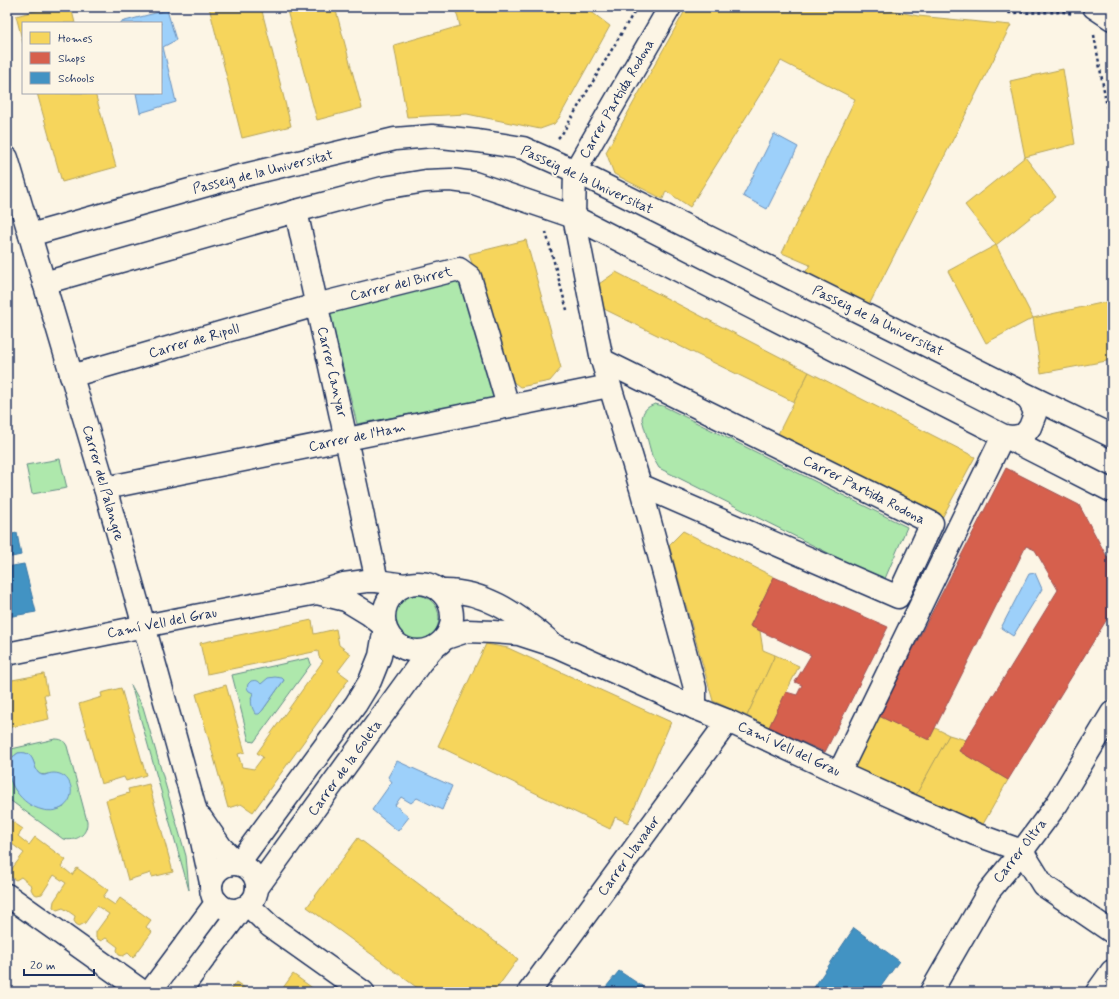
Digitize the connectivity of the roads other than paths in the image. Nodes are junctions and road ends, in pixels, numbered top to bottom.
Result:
1 (670, 7) edge
2 (1111, 7) edge
3 (1086, 11) edge
4 (1112, 12) edge
5 (1112, 18) edge
6 (7, 158) edge
7 (575, 171) junction
8 (296, 211) junction
9 (574, 217) junction
10 (30, 235) junction
11 (44, 283) junction
12 (316, 305) junction
13 (602, 360) junction
14 (71, 376) junction
15 (609, 386) junction
16 (1019, 391) junction
17 (508, 406) junction
18 (1003, 436) junction
19 (1112, 436) edge
20 (347, 439) junction
21 (640, 485) junction
22 (105, 488) junction
23 (1112, 491) edge
24 (377, 581) junction
25 (405, 585) junction
26 (441, 591) junction
27 (317, 593) junction
28 (144, 626) junction
29 (385, 627) junction
30 (440, 643) junction
31 (556, 646) junction
32 (7, 654) edge
33 (695, 708) junction
34 (1112, 713) edge
35 (728, 721) junction
36 (839, 773) junction
37 (195, 809) junction
38 (1022, 851) junction
39 (238, 864) junction
40 (214, 893) junction
41 (7, 895) edge
42 (249, 900) junction
43 (1112, 932) edge
44 (1112, 971) edge
45 (143, 992) edge
46 (150, 992) edge
47 (179, 992) edge
48 (363, 992) edge
49 (529, 992) edge
50 (931, 992) edge
51 (1097, 992) edge

1 - 7 street, Carrer Partida Rodona
2 - 4 street
3 - 5 street
6 - 10 street, Carrer del Palangre
7 - 9 street, Carrer Partida Rodona
7 - 10 street, Passeig de la Universitat
7 - 16 street, Passeig de la Universitat
8 - 9 street, Passeig de la Universitat
8 - 11 street, Passeig de la Universitat
8 - 12 street, Carrer Canyar
9 - 13 street, Carrer Partida Rodona
9 - 18 street, Passeig de la Universitat
10 - 11 street, Carrer del Palangre
11 - 14 street, Carrer del Palangre
12 - 14 street, Carrer de Ripoll
12 - 17 street, Carrer del Birret
12 - 20 street, Carrer Canyar
13 - 15 street, Carrer Partida Rodona
13 - 21 street, Carrer Partida Rodona
14 - 22 street, Carrer del Palangre
15 - 17 street, Carrer de l'Ham
15 - 21 street, Carrer Partida Rodona
16 - 18 street, Passeig de la Universitat
16 - 19 street, Passeig de la Universitat
17 - 20 street, Carrer de l'Ham
18 - 23 street, Passeig de la Universitat
18 - 36 street
20 - 22 street, Carrer de l'Ham
20 - 24 street, Carrer Canyar
21 - 33 street, Carrer Partida Rodona
22 - 28 street, Carrer del Palangre
24 - 25 street, Camí Vell del Grau
24 - 27 street, Camí Vell del Grau
25 - 26 street
25 - 29 street
26 - 30 street
26 - 31 street, Camí Vell del Grau
27 - 28 street, Camí Vell del Grau
27 - 29 street, Camí Vell del Grau
28 - 32 street, Camí Vell del Grau
28 - 37 street, Carrer del Palangre
29 - 30 street
29 - 39 street, Carrer de la Goleta
30 - 31 street, Camí Vell del Grau
30 - 42 street, Carrer de la Goleta
31 - 33 street, Camí Vell del Grau
33 - 35 street, Camí Vell del Grau
34 - 38 street, Carrer Oltra
35 - 36 street, Camí Vell del Grau
35 - 49 street, Carrer Llavador
36 - 38 street, Camí Vell del Grau
37 - 39 street, Carrer del Palangre
37 - 40 street, Carrer del Palangre
38 - 43 street
38 - 50 street, Carrer Oltra
39 - 40 street
39 - 42 street
40 - 42 street
40 - 46 street
41 - 45 street
42 - 47 street, Carrer de la Goleta
42 - 48 street
44 - 51 street

